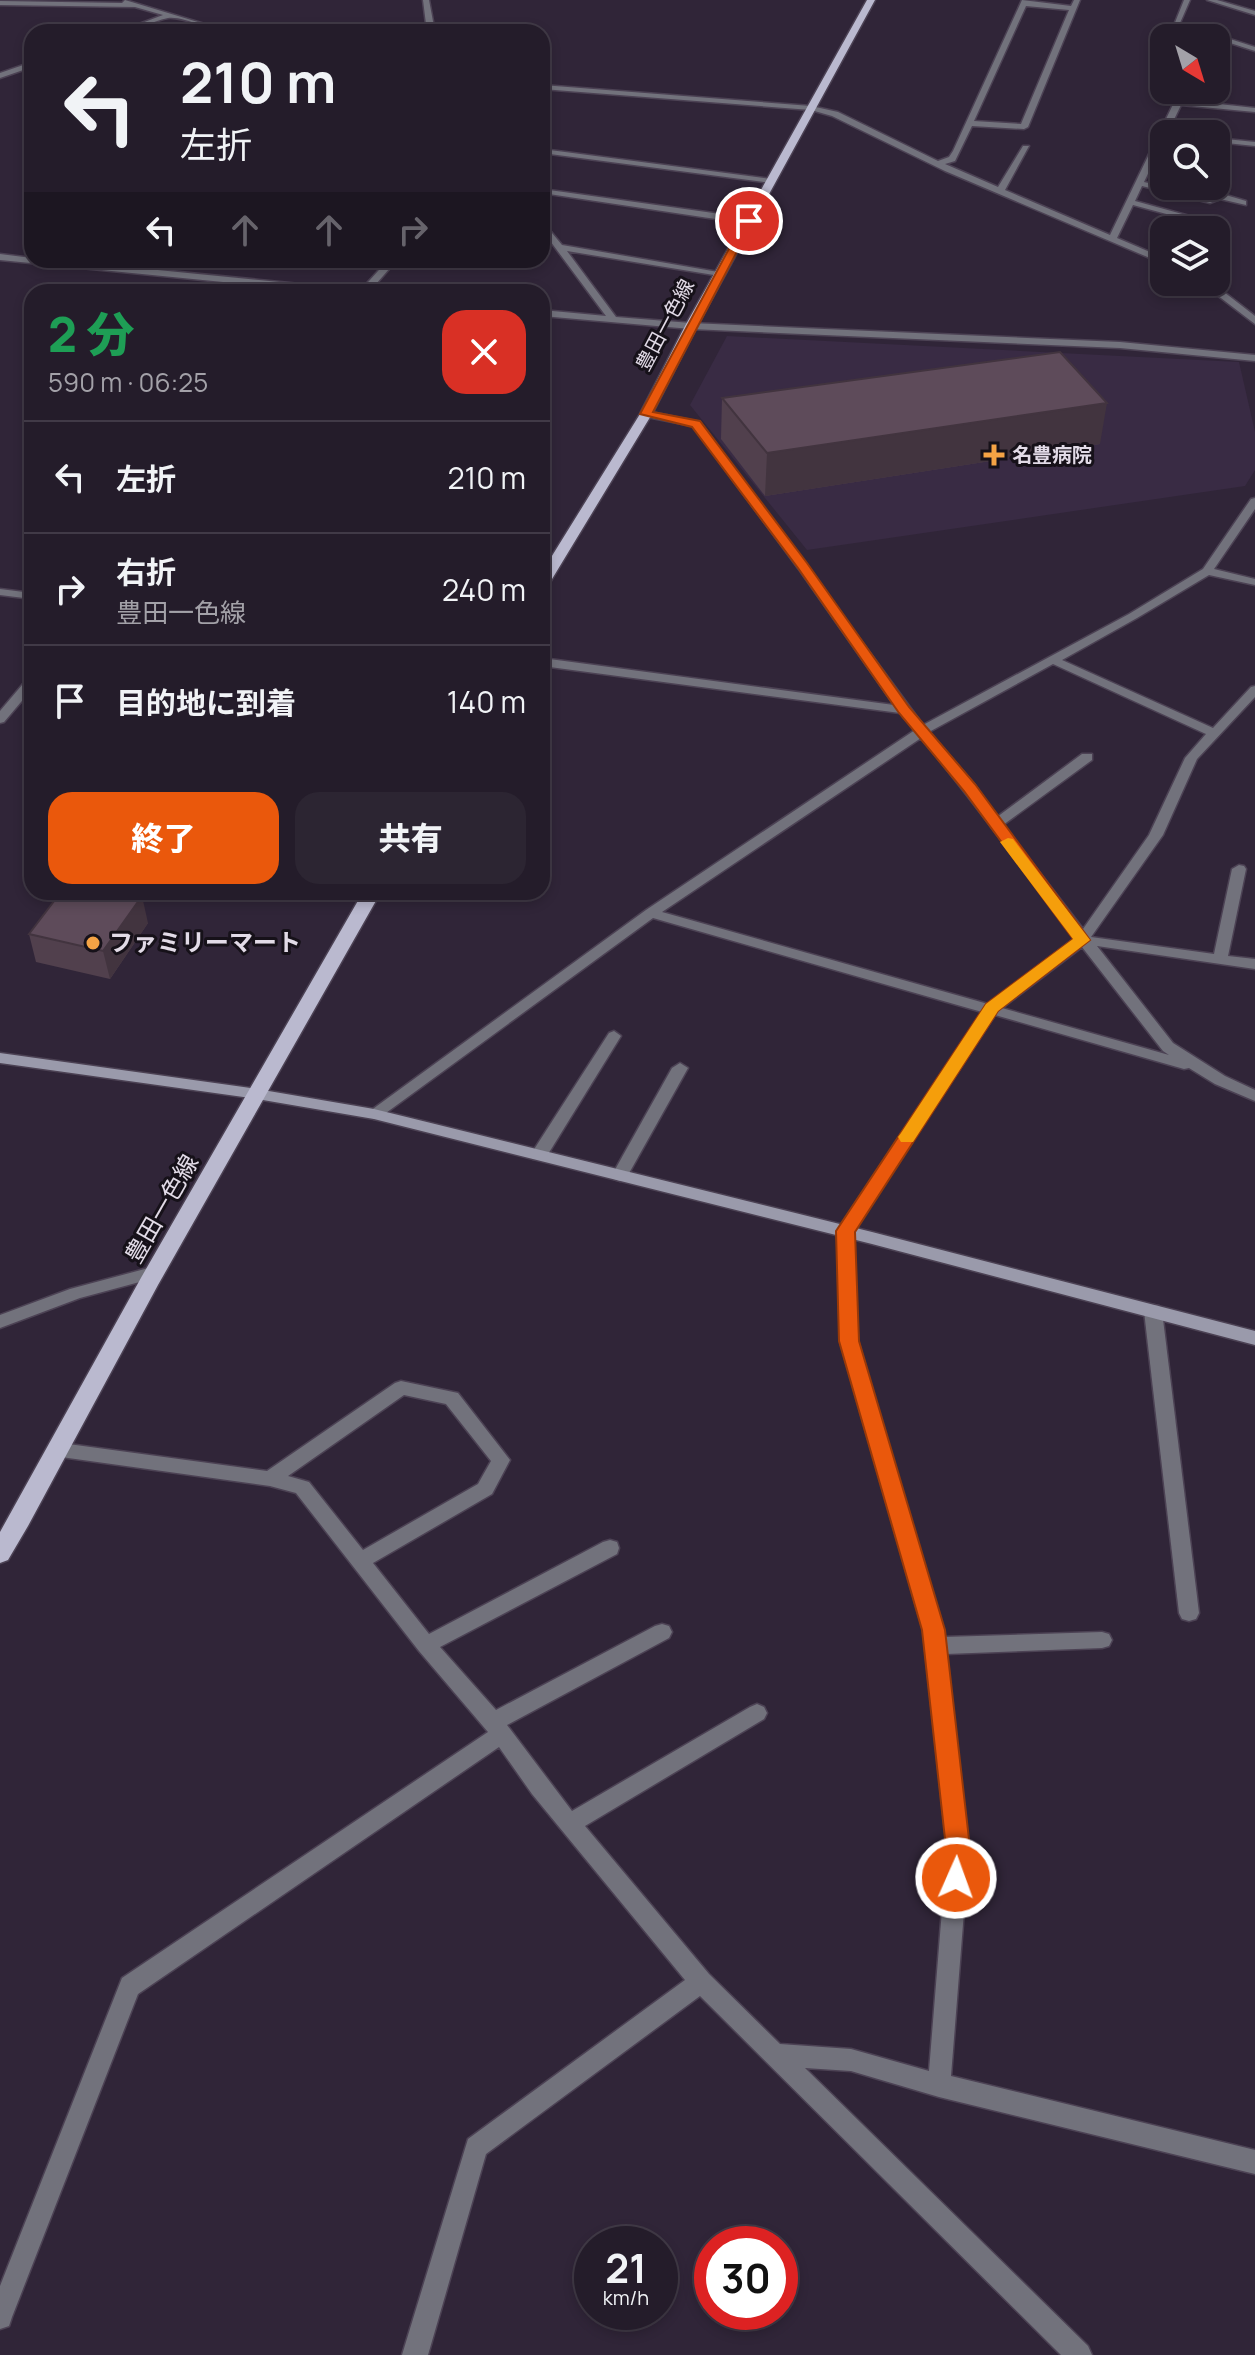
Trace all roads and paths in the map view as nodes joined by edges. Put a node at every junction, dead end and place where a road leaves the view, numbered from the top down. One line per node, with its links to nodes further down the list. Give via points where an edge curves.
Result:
1 (121, 0): 9 (street)
2 (426, 0): 14 (street)
3 (871, 0): 22 (main road, 豊田一色線)
4 (1187, 0): 15 (street)
5 (1210, 0): 10 (street)
6 (1025, 2): 8 (street); 24 (street)
7 (0, 3): 9 (street)
8 (1076, 4): 24 (street, via 1024,127)
9 (136, 5): 11 (street)
10 (1255, 13)
11 (168, 16): 12 (street); 13 (street)
12 (145, 24)
13 (198, 24)
14 (430, 24)
15 (1176, 24)
16 (1230, 42): 17 (street)
17 (1255, 49)
18 (24, 67): 19 (street)
19 (0, 76)
20 (550, 88): 22 (street)
21 (1197, 104): 23 (street)
22 (811, 108): 30 (street, via 835,114); 31 (main road, 豊田一色線)
23 (1255, 110)
24 (970, 123): 30 (street, via 952,159)
25 (1230, 141): 26 (street)
26 (1255, 144)
27 (1026, 148): 33 (street)
28 (550, 152): 31 (street)
29 (1150, 161): 32 (street)
30 (937, 164): 33 (street)
31 (771, 181): 38 (main road, 豊田一色線)
32 (1139, 183): 35 (street); 36 (street)
33 (1000, 191): 40 (street)
34 (550, 192): 38 (street)
35 (1130, 202): 37 (street); 40 (street)
36 (1243, 203)
37 (1184, 216)
38 (749, 221): 47 (main road, 豊田一色線)
39 (550, 234): 41 (street)
40 (1112, 239): 42 (street)
41 (560, 247): 47 (street); 54 (street)
42 (1150, 255)
43 (0, 257): 44 (street)
44 (24, 259)
45 (110, 268): 48 (street)
46 (386, 268): 49 (street)
47 (720, 273): 56 (main road, 豊田一色線)
48 (271, 284)
49 (371, 284)
50 (1223, 296): 52 (street)
51 (1255, 308): 52 (street)
52 (1240, 309): 55 (street)
53 (550, 314): 54 (street)
54 (614, 320): 56 (street)
55 (1255, 321)
56 (691, 326): 57 (street, via 1120,345); 58 (main road, 豊田一色線)
57 (1255, 358)
58 (646, 414): 60 (main road, 豊田一色線); 69 (street, via 696,424)
59 (1254, 505): 61 (street)
60 (550, 571)
61 (1207, 571): 62 (street); 65 (street)
62 (1255, 582)
63 (0, 592): 64 (street)
64 (24, 595)
65 (1053, 660): 71 (street); 72 (street)
66 (550, 663): 69 (street)
67 (24, 690): 70 (street)
68 (1255, 690): 72 (street)
69 (904, 710): 71 (street)
70 (0, 719)
71 (922, 731): 74 (street); 77 (street)
72 (1216, 734): 78 (street, via 1191,758 1156,835)
73 (1087, 757): 74 (street)
74 (995, 824): 78 (street)
75 (1239, 869): 79 (street)
76 (368, 900): 86 (main road, 豊田一色線)
77 (651, 913): 81 (street); 88 (street)
78 (1082, 940): 79 (street); 81 (street); 85 (street, via 1168,1047)
79 (1220, 961): 80 (street)
80 (1255, 964)
81 (992, 1008): 85 (street); 91 (street)
82 (614, 1036): 89 (street)
83 (0, 1058): 86 (street)
84 (680, 1068): 90 (street)
85 (1204, 1070): 87 (street)
86 (257, 1094): 88 (street); 92 (main road, 豊田一色線)
87 (1255, 1096)
88 (374, 1114): 89 (street)
89 (539, 1155): 90 (street)
90 (620, 1175): 91 (street)
91 (845, 1231): 93 (street); 105 (street, via 849,1341)
92 (156, 1272): 94 (street, via 76,1293); 96 (main road, 豊田一色線)
93 (1153, 1311): 95 (street); 101 (street)
94 (0, 1322)
95 (1255, 1338)
96 (61, 1450): 97 (street); 99 (main road, 豊田一色線)
97 (270, 1479): 100 (street, via 302,1487); 100 (street, via 401,1388 452,1398 501,1460 485,1489)
98 (610, 1548): 104 (street)
99 (0, 1553)
100 (360, 1561): 104 (street)
101 (1189, 1613)
102 (662, 1632): 107 (street)
103 (1102, 1640): 105 (street)
104 (426, 1645): 107 (street)
105 (935, 1646): 111 (street, via 958,1848)
106 (757, 1713): 108 (street)
107 (498, 1728): 108 (street); 113 (street, via 130,1986)
108 (570, 1824): 109 (street)
109 (701, 1982): 110 (street); 114 (street, via 476,2147)
110 (775, 2055): 111 (street, via 851,2060); 115 (street)
111 (939, 2085): 112 (street)
112 (1255, 2162)
113 (0, 2317)
114 (415, 2355)
115 (1079, 2355)

